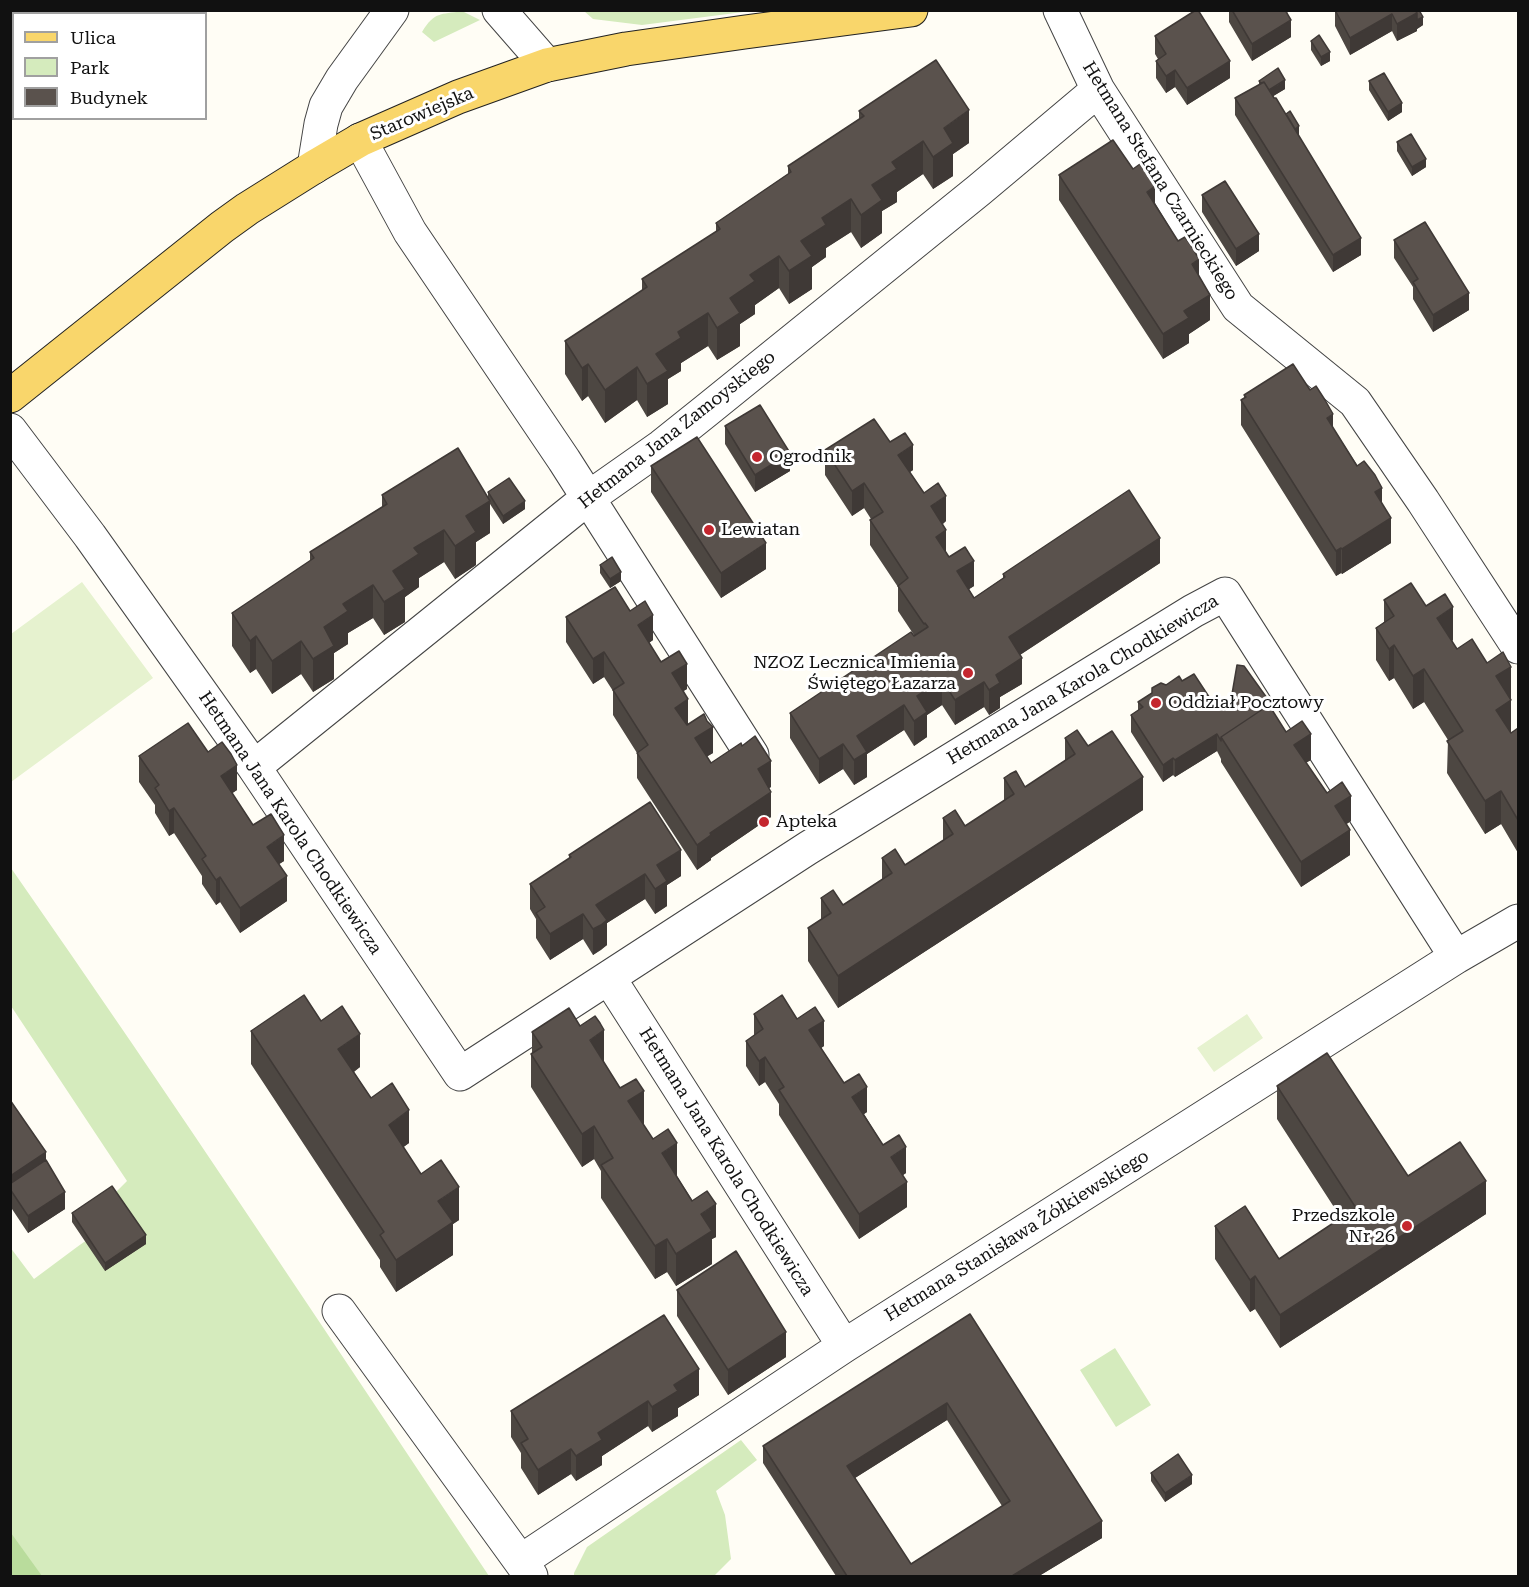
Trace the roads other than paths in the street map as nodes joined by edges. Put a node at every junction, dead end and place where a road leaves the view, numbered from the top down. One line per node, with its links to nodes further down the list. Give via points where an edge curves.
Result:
1 (392, 10): 8 (street, via 326,106)
2 (499, 10): 5 (street)
3 (911, 10): 5 (main road, Starowiejska, via 626,49)
4 (1060, 10): 6 (street, Hetmana Stefana Czarnieckiego)
5 (547, 65): 7 (main road, Starowiejska, via 458,97)
6 (1098, 90): 11 (street, Hetmana Jana Zamoyskiego, via 662,446); 12 (street, Hetmana Stefana Czarnieckiego, via 1238,307 1355,402)
7 (360, 140): 8 (main road, Starowiejska); 11 (street, via 410,232)
8 (314, 167): 9 (main road, Starowiejska, via 247,208)
9 (10, 396)
10 (10, 430): 14 (street, Hetmana Jana Karola Chodkiewicza)
11 (588, 498): 13 (street); 14 (street, Hetmana Jana Zamoyskiego)
12 (1518, 647)
13 (752, 755)
14 (254, 767): 17 (street, Hetmana Jana Karola Chodkiewicza, via 460,1074)
15 (1518, 921): 16 (street, Hetmana Stanisława Żółkiewskiego)
16 (1456, 957): 17 (street, Hetmana Jana Karola Chodkiewicza, via 1226,594 808,848); 19 (street, Hetmana Stanisława Żółkiewskiego)
17 (609, 978): 19 (street, Hetmana Jana Karola Chodkiewicza)
18 (339, 1311): 20 (street, Hetmana Stanisława Żółkiewskiego)
19 (844, 1346): 20 (street, Hetmana Stanisława Żółkiewskiego)
20 (526, 1569)

